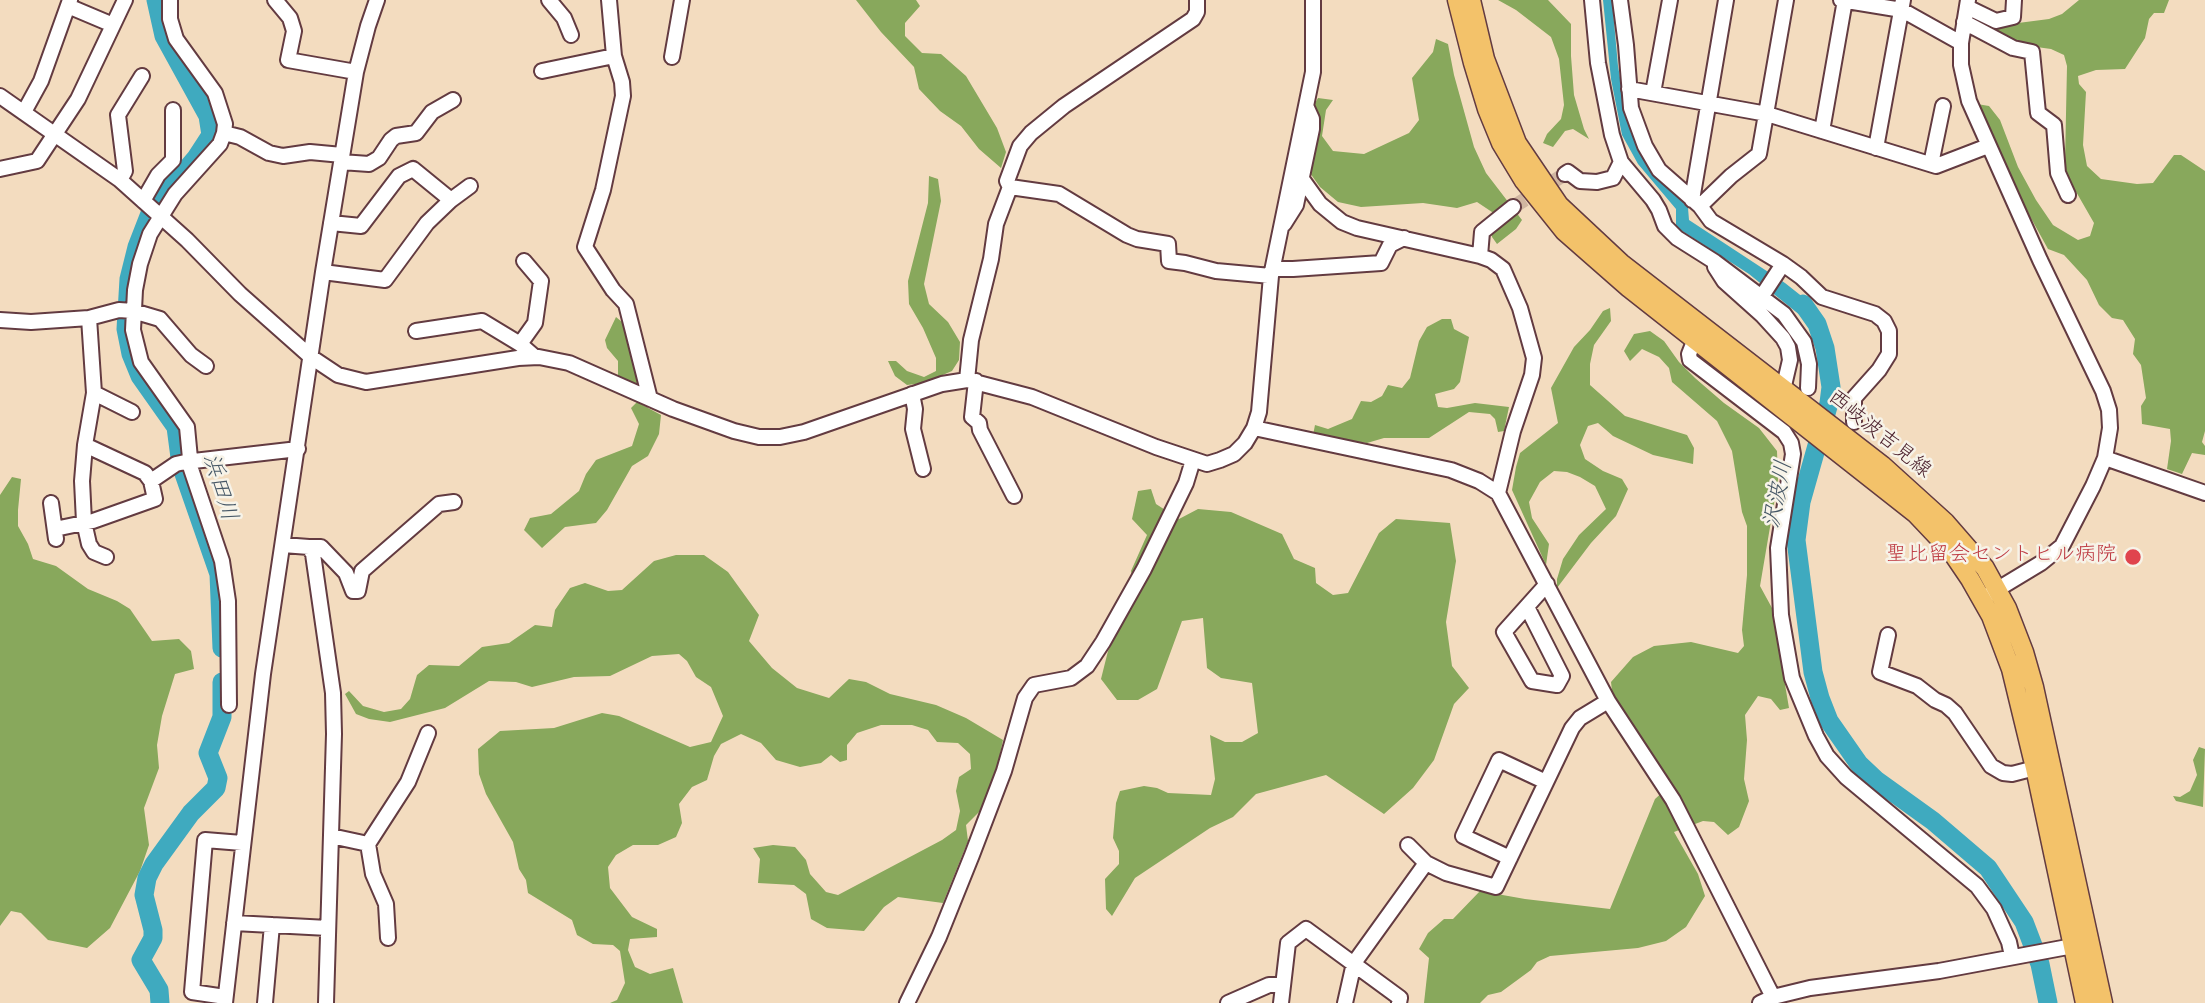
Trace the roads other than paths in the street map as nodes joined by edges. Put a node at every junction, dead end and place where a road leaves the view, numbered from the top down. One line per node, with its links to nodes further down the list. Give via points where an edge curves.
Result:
1 (125, 0): 23 (street)
2 (170, 0): 42 (street, via 177,39 215,93)
3 (275, 0): 29 (street, via 290,18 293,31 288,60)
4 (377, 0): 29 (street)
5 (549, 0): 24 (street)
6 (609, 0): 26 (street)
7 (682, 0): 27 (street)
8 (1197, 0): 54 (street, via 1193,19 1031,133 1013,158 1006,181)
9 (1313, 0): 37 (street, via 1314,72)
10 (1457, 0): 75 (main road, 西岐波吉見線, via 1487,109 1524,181 1573,240)
11 (1471, 0): 82 (main road, 西岐波吉見線, via 1485,59 1517,143 1559,205 1620,263)
12 (1592, 0): 47 (street, via 1603,90)
13 (1620, 0): 31 (street)
14 (1670, 0): 32 (street)
15 (1726, 0): 35 (street)
16 (1786, 0): 40 (street)
17 (1844, 0): 21 (street); 41 (street)
18 (2014, 0): 20 (street, via 2012,17 1996,20)
19 (69, 3): 23 (street); 39 (street, via 41,81)
20 (1967, 3): 22 (street)
21 (1903, 5): 25 (street); 45 (street)
22 (1965, 22): 25 (street); 55 (street, via 2013,48 2032,52 2038,113 2054,125 2059,173)
23 (113, 25): 43 (street)
24 (571, 35)
25 (1961, 43): 44 (street, via 1964,83)
26 (614, 56): 28 (street); 85 (street, via 622,82 621,110 585,247 626,304)
27 (672, 57)
28 (542, 71)
29 (356, 72): 46 (street)
30 (142, 76): 52 (street, via 118,114 125,171)
31 (1629, 89): 32 (street); 58 (street, via 1645,146 1659,170)
32 (1653, 93): 35 (street)
33 (0, 96): 39 (street)
34 (453, 100): 46 (street, via 432,113 416,133 391,140 387,150 369,164)
35 (1708, 103): 40 (street); 58 (street)
36 (1942, 106): 48 (street)
37 (1307, 108): 51 (street, via 1312,129); 62 (street)
38 (173, 110): 57 (street, via 173,160 158,175)
39 (24, 113): 43 (street)
40 (1767, 114): 41 (street); 58 (street, via 1759,154)
41 (1822, 131): 45 (street)
42 (224, 134): 46 (street, via 283,156 310,152); 60 (street)
43 (56, 135): 49 (street, via 37,161); 52 (street)
44 (1988, 146): 48 (street); 93 (street, via 2103,391 2109,411)
45 (1876, 148): 48 (street)
46 (341, 159): 61 (street)
47 (1621, 162): 50 (street, via 1613,178 1597,182); 66 (street, via 1659,209 1665,226)
48 (1931, 164)
49 (0, 169)
50 (1565, 174)
51 (1303, 179): 62 (street, via 1296,205); 63 (street, via 1320,204 1342,222)
52 (120, 180): 57 (street)
53 (470, 186): 56 (street)
54 (1010, 187): 69 (street, via 1059,194 1127,235 1168,244 1169,261 1216,271); 80 (street, via 996,224 971,340)
55 (2068, 195)
56 (451, 200): 61 (street, via 413,169 399,176 361,226); 68 (street, via 385,280)
57 (145, 202): 60 (street)
58 (1696, 203): 67 (street, via 1712,221)
59 (1513, 208): 64 (street, via 1482,232)
60 (160, 215): 71 (street); 77 (street)
61 (331, 223): 68 (street)
62 (1280, 227): 69 (street)
63 (1405, 238): 64 (street); 69 (street, via 1390,245 1381,263)
64 (1480, 256): 98 (street, via 1503,269 1509,280 1534,358)
65 (524, 261): 76 (street, via 541,281 535,323)
66 (1715, 262): 70 (street); 82 (street, via 1724,281 1762,315 1788,347)
67 (1782, 266): 70 (street); 88 (street, via 1822,297 1875,314 1889,331 1889,354 1854,398)
68 (323, 272): 77 (street)
69 (1272, 272): 89 (street)
70 (1763, 295): 81 (street, via 1804,342)
71 (127, 311): 72 (street); 79 (street, via 160,319); 95 (street, via 137,351 187,427)
72 (89, 318): 73 (street, via 31,323); 83 (street)
73 (0, 320)
74 (416, 331): 76 (street, via 482,321)
75 (1695, 340): 87 (main road, 西岐波吉見線); 129 (street, via 1690,360 1784,432 1791,443 1778,548 1781,615 1792,678 1816,736 1846,777 1977,886)
76 (520, 344): 78 (street)
77 (311, 357): 78 (street, via 338,375 366,382); 92 (street)
78 (535, 357): 85 (street, via 569,363)
79 (206, 366)
80 (971, 381): 84 (street); 94 (street, via 1032,397); 100 (street, via 972,417)
81 (1808, 388)
82 (1783, 390): 87 (main road, 西岐波吉見線)
83 (94, 393): 86 (street); 91 (street)
84 (912, 394): 85 (street, via 780,437 734,431); 96 (street, via 913,429)
85 (650, 399)
86 (132, 412)
87 (1809, 419): 90 (main road, 西岐波吉見線)
88 (1854, 422)
89 (1254, 428): 94 (street, via 1234,454 1207,464); 98 (street, via 1451,470)
90 (1837, 441): 108 (main road, 西岐波吉見線, via 1882,465 1945,522); 109 (main road, 西岐波吉見線, via 1951,551)
91 (85, 445): 97 (street, via 145,473); 103 (street)
92 (298, 449): 95 (street); 104 (street)
93 (2105, 458): 99 (street); 108 (street, via 2062,546)
94 (1193, 460): 136 (street, via 1144,569 1087,666 1071,678 1034,685 1025,698 972,855)
95 (184, 463): 97 (street); 113 (street, via 226,580)
96 (923, 468)
97 (151, 481): 103 (street, via 155,499)
98 (1498, 493): 107 (street)
99 (2205, 493)
100 (1014, 496)
101 (454, 502): 105 (street, via 439,504 362,571 358,591 321,547)
102 (51, 503): 103 (street, via 55,534)
103 (84, 522): 106 (street, via 94,552)
104 (283, 545): 105 (street); 118 (street)
105 (309, 547): 117 (street, via 333,693)
106 (106, 557)
107 (1547, 584): 110 (street); 112 (street)
108 (1997, 589): 109 (street); 115 (main road, 西岐波吉見線, via 2024,652)
109 (1981, 599): 115 (main road, 西岐波吉見線, via 1991,615)
110 (1527, 607): 110 (street, via 1504,632 1532,681 1557,685 1562,676)
111 (1888, 635): 115 (street, via 1880,671 1917,686 1946,705 1991,765 2012,774)
112 (1608, 701): 116 (street, via 1572,727); 133 (street, via 1673,800)
113 (229, 705)
114 (428, 733): 119 (street, via 408,782)
115 (2043, 766): 127 (main road, 西岐波吉見線); 128 (main road, 西岐波吉見線)
116 (1546, 782): 121 (street); 121 (street, via 1499,760 1463,836)
117 (331, 836): 119 (street); 125 (street)
118 (242, 843): 123 (street); 132 (street, via 205,840 192,992)
119 (368, 844): 126 (street, via 373,874 386,904)
120 (1408, 845): 122 (street)
121 (1510, 858): 122 (street, via 1496,887)
122 (1426, 863): 130 (street)
123 (234, 923): 124 (street); 132 (street)
124 (272, 925): 125 (street); 134 (street)
125 (328, 929): 135 (street)
126 (388, 939)
127 (2090, 939): 128 (street); 142 (main road, 西岐波吉見線)
128 (2073, 946): 129 (street); 141 (main road, 西岐波吉見線)
129 (2018, 956): 133 (street, via 1810,988)
130 (1354, 963): 131 (street, via 1306,929 1288,943); 139 (street); 140 (street, via 1400,998)
131 (1283, 985): 137 (street, via 1269,985); 138 (street)
132 (225, 1000)
133 (1767, 1000)
134 (265, 1003)
135 (326, 1003)
136 (907, 1003)
137 (1228, 1003)
138 (1281, 1003)
139 (1345, 1003)
140 (1399, 1003)
141 (2085, 1003)
142 (2103, 1003)

